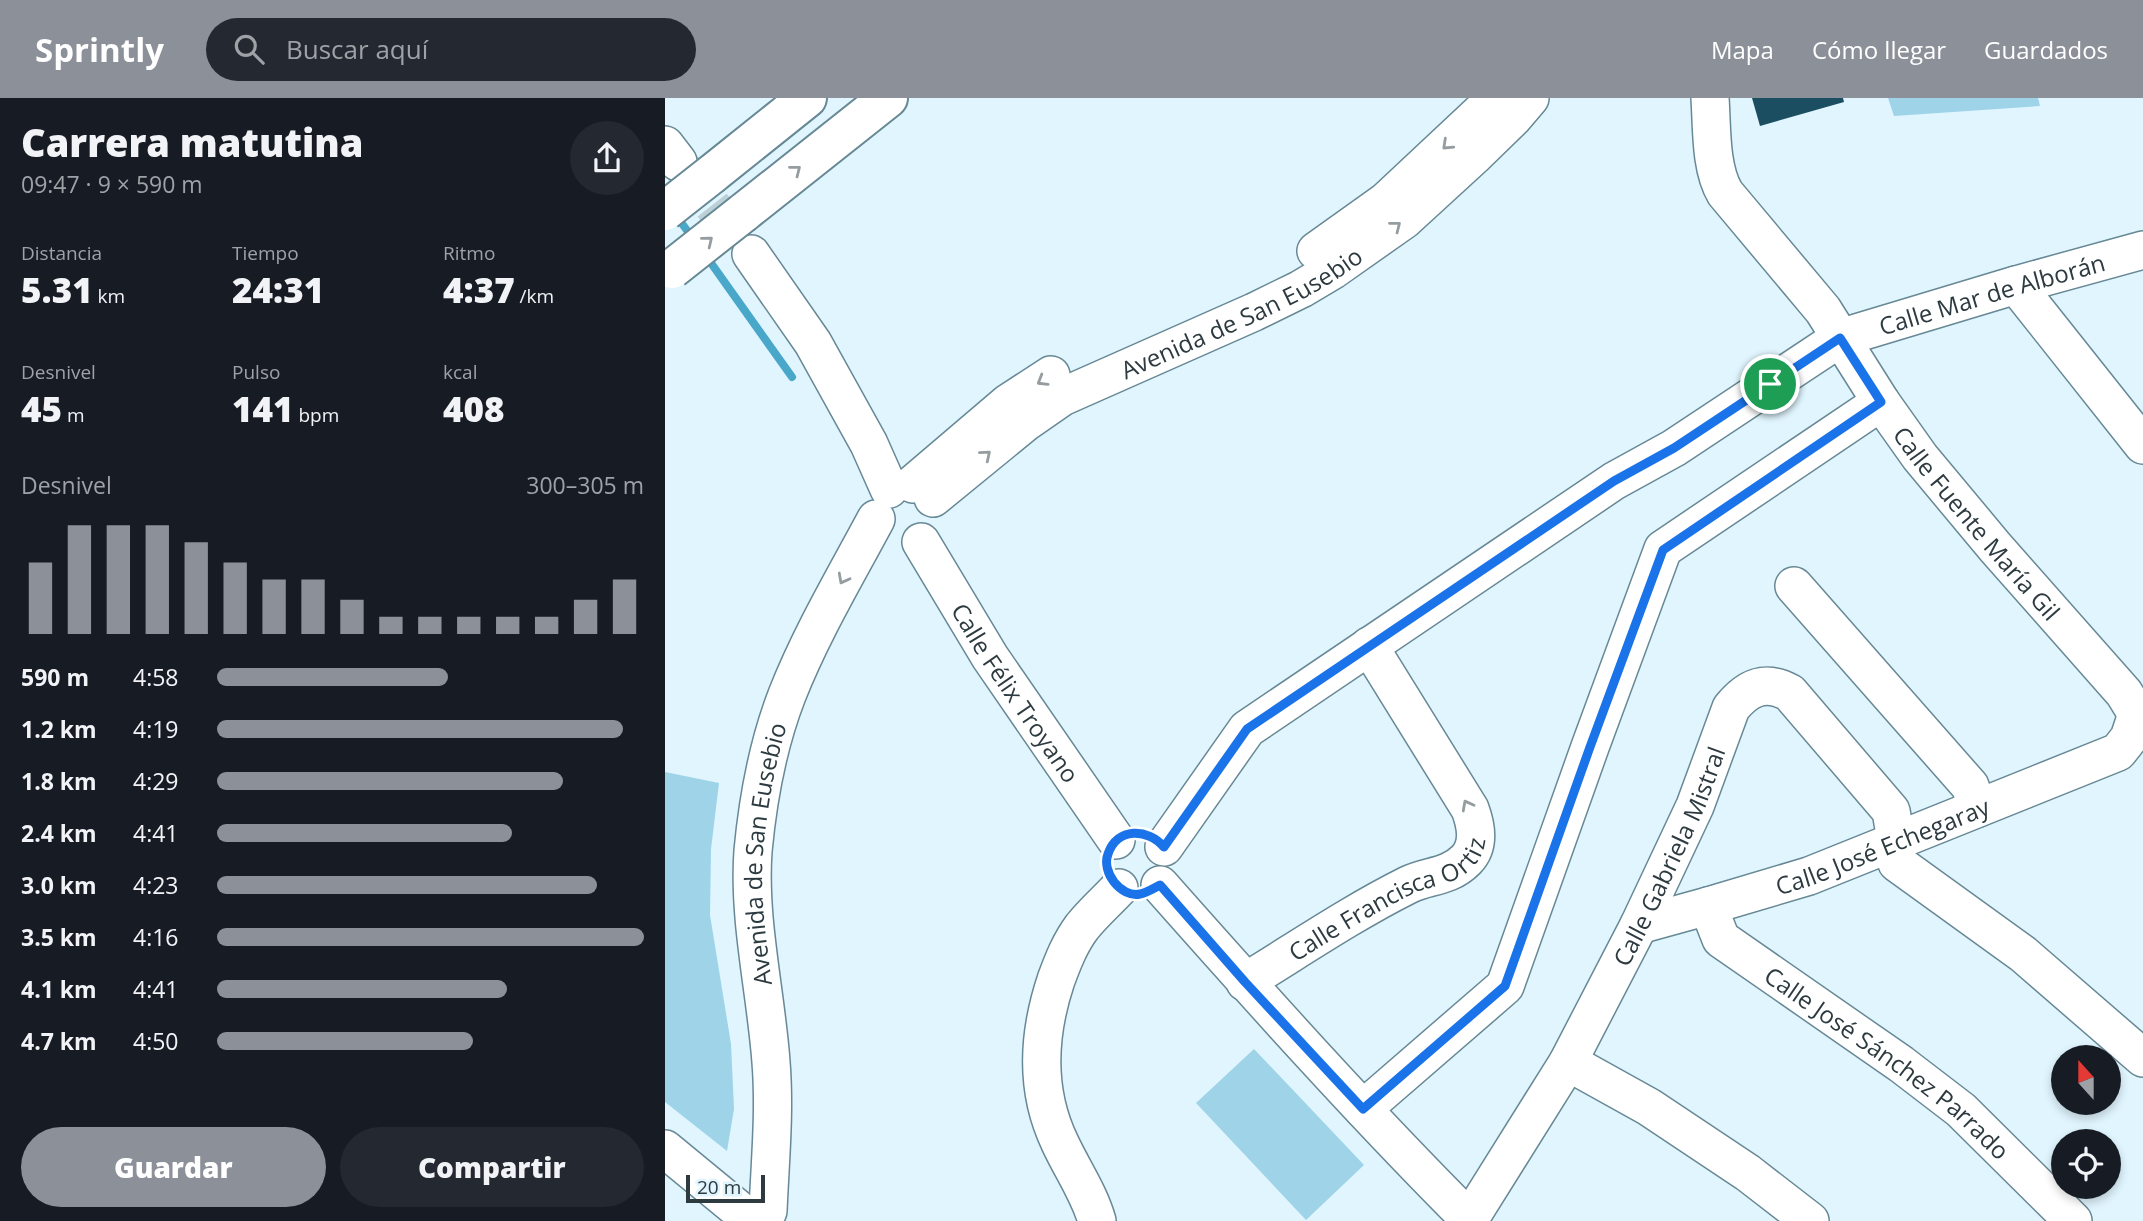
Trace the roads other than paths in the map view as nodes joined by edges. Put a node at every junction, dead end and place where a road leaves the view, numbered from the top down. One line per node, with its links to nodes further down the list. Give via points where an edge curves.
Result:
1 (807, 98): 6 (highway)
2 (888, 98): 10 (highway, one-way to 2, bridge)
3 (1496, 98): 15 (street, Avenida de San Eusebio, one-way to 15, via 1386,201 1315,251 1236,293 1044,378 1008,403)
4 (1530, 98): 15 (street, Avenida de San Eusebio, one-way to 4, via 1062,397 1254,312 1333,270 1404,219)
5 (1710, 98): 12 (street, Calle Fuente María Gil, via 1718,181 1823,310)
6 (685, 160): 7 (highway, bridge)
7 (665, 211)
8 (2143, 252): 11 (street, Calle Mar de Alborán)
9 (751, 254): 15 (street, Calle Félix Troyano, via 813,343)
10 (669, 272)
11 (2016, 285): 12 (street, Calle Mar de Alborán); 14 (street)
12 (1840, 338): 13 (street, Calle Fuente María Gil); 17 (street, Calle Mar de Alborán, via 1674,448 1614,481)
13 (1881, 402): 18 (street, Calle Fuente María Gil, via 1920,457 2124,693); 31 (street, via 1663,550 1505,986)
14 (2143, 445)
15 (904, 512): 21 (street, Calle Félix Troyano, via 990,657); 33 (street, Avenida de San Eusebio, via 844,631 795,751 776,862 796,1122)
16 (1794, 586): 20 (street, via 1970,786)
17 (1369, 646): 23 (street, Calle Mar de Alborán, via 1247,729); 28 (street, Calle Francisca Ortiz, one-way to 17, via 1411,883 1454,869 1475,847 1470,809)
18 (2140, 719): 19 (street, Calle José Echegaray, via 2129,738)
19 (2131, 755): 20 (street, Calle José Echegaray)
20 (1978, 808): 22 (street, Calle José Echegaray)
21 (1116, 840): 23 (street, via 1139,832); 25 (street, via 1106,864)
22 (1896, 840): 26 (street, Calle José Echegaray, via 1809,876); 27 (street, Calle Gabriela Mistral, via 1891,811 1790,693 1772,685 1753,687 1731,708 1695,806); 29 (street, via 1897,863 2023,954)
23 (1164, 847): 24 (street, via 1168,867)
24 (1160, 885): 25 (street, via 1141,894); 28 (street)
25 (1119, 888): 35 (street, via 1072,942 1042,1033 1042,1087 1050,1115)
26 (1708, 906): 27 (street, Calle José Echegaray); 37 (street, Calle José Sánchez Parrado, via 1721,939 1901,1063 1961,1111)
27 (1639, 925): 30 (street, Calle Gabriela Mistral)
28 (1245, 982): 31 (street)
29 (2143, 1058)
30 (1568, 1062): 34 (street, Calle Gabriela Mistral); 36 (street, via 1660,1114)
31 (1363, 1109): 34 (street)
32 (665, 1149): 33 (street)
33 (770, 1218)
34 (1470, 1220)
35 (1097, 1221)
36 (1810, 1221)
37 (2073, 1221)

